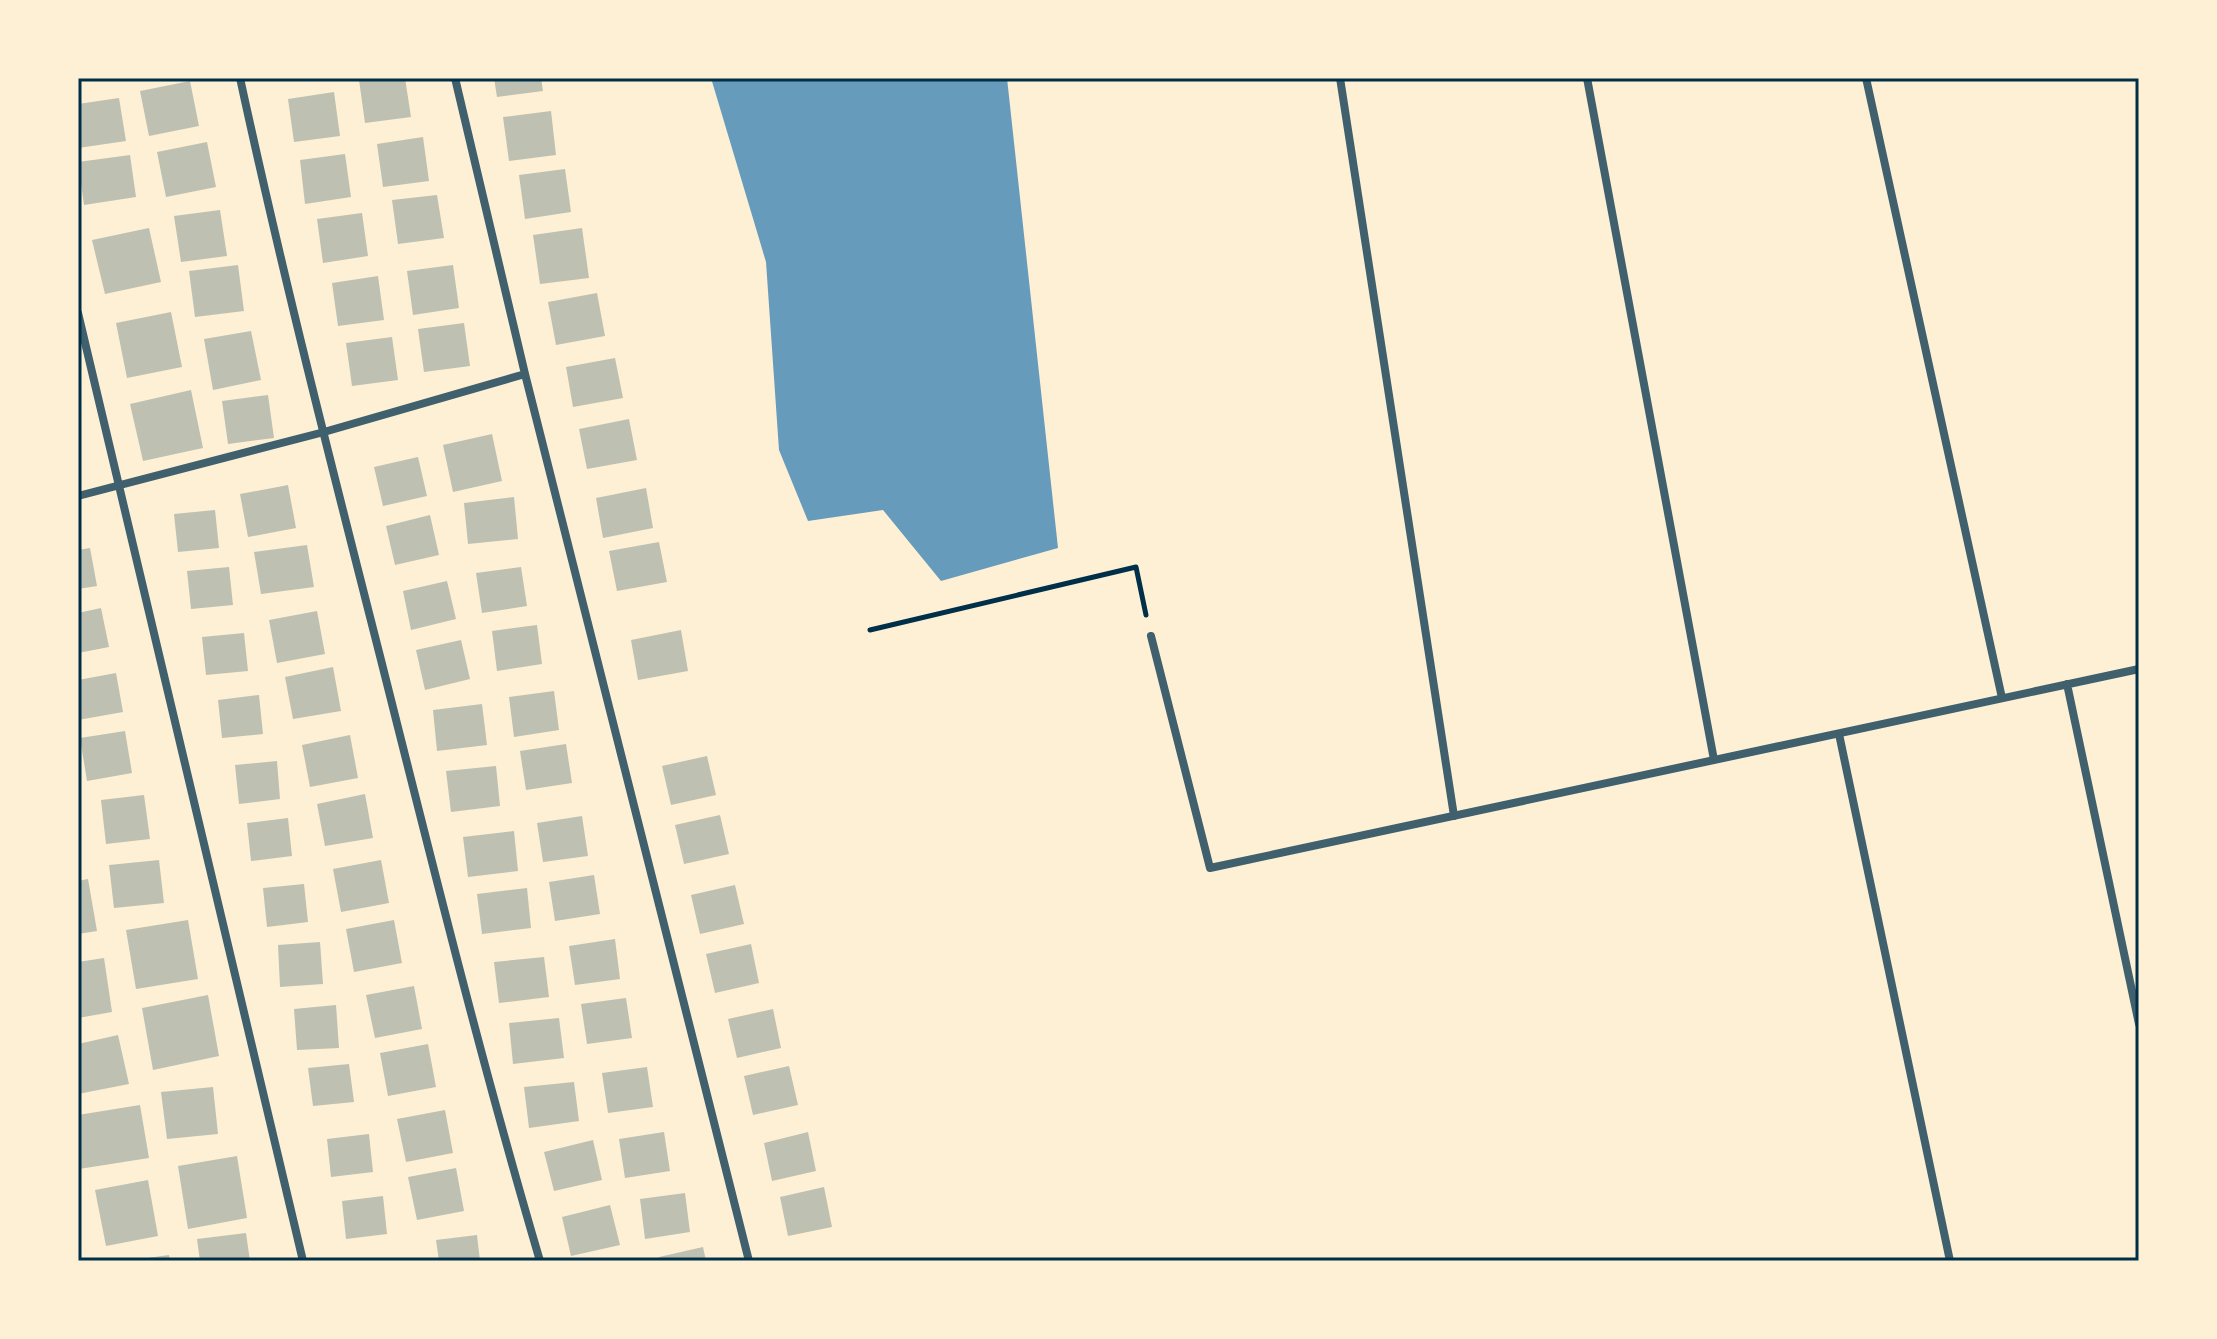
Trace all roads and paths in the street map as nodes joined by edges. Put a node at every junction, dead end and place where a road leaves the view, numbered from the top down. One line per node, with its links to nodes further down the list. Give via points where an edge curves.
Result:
1 (240, 78): 8 (street)
2 (455, 78): 7 (street)
3 (1340, 78): 18 (street)
4 (1587, 78): 17 (street)
5 (1866, 78): 15 (street)
6 (78, 313): 9 (street)
7 (525, 374): 8 (street); 22 (street)
8 (324, 432): 9 (street); 21 (street, via 500,1127)
9 (120, 484): 10 (street); 20 (street)
10 (78, 496)
11 (870, 630): 12 (path, via 1136,567)
12 (1151, 636): 18 (street, via 1210,868)
13 (2139, 669): 14 (street)
14 (2067, 684): 15 (street); 19 (street)
15 (2002, 698): 16 (street)
16 (1839, 734): 17 (street); 23 (street)
17 (1714, 760): 18 (street)
18 (1454, 816)
19 (2139, 1024)
20 (303, 1261)
21 (540, 1261)
22 (749, 1261)
23 (1950, 1261)

